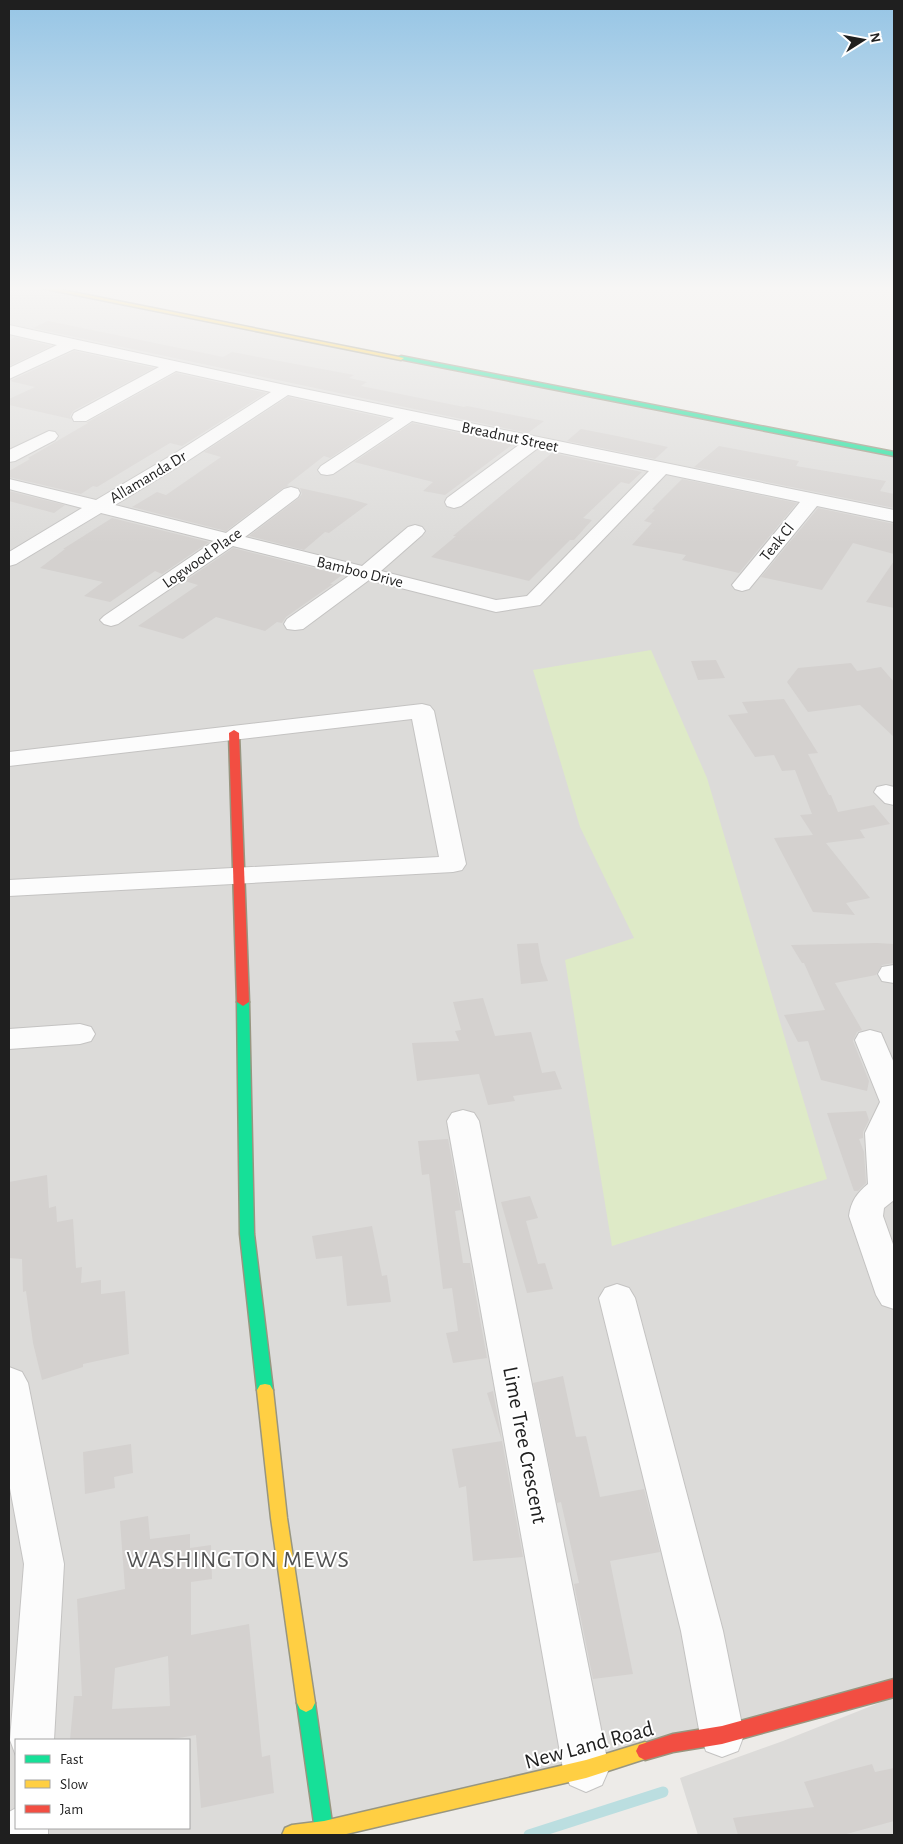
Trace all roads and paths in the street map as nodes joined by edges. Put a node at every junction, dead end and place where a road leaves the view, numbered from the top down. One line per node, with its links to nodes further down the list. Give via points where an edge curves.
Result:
1 (162, 372): 6 (street)
2 (201, 372): 4 (street, Breadnut Street)
3 (476, 372): 9 (main road)
4 (285, 390): 5 (street, Breadnut Street); 17 (street, Allamanda Dr)
5 (408, 416): 8 (street, Breadnut Street); 12 (street)
6 (80, 418)
7 (49, 436): 10 (street)
8 (534, 442): 11 (street, Breadnut Street); 16 (street)
9 (894, 454)
10 (9, 457)
11 (661, 469): 15 (street, Breadnut Street); 22 (street, Bamboo Drive, via 533,601 496,606)
12 (327, 470)
13 (9, 484): 17 (street, Bamboo Drive)
14 (291, 494): 20 (street, Logwood Place)
15 (813, 499): 18 (street, Breadnut Street); 23 (street, Teak Cl)
16 (454, 502)
17 (97, 507): 20 (street, Bamboo Drive); 21 (street, Allamanda Dr)
18 (894, 516)
19 (415, 531): 22 (street)
20 (229, 540): 22 (street, Bamboo Drive); 24 (street, Logwood Place)
21 (9, 560)
22 (365, 574): 25 (street)
23 (742, 585)
24 (111, 620)
25 (295, 624)
26 (234, 733): 27 (street); 28 (main road); 28 (street, via 422,711 453,864)
27 (9, 759)
28 (239, 878): 29 (street); 43 (main road, via 247,1234 279,1518)
29 (9, 888)
30 (80, 1034): 31 (street)
31 (9, 1038)
32 (870, 1040): 33 (street)
33 (894, 1100)
34 (894, 1104): 36 (street, via 881,1133 885,1188 880,1195 870,1198 866,1205 866,1216)
35 (463, 1121): 42 (street, Lime Tree Crescent)
36 (894, 1295)
37 (617, 1298): 40 (street, via 702,1631)
38 (9, 1383): 41 (street, via 44,1564)
39 (894, 1688): 40 (main road, New Land Road)
40 (722, 1734): 42 (main road, New Land Road, via 673,1743)
41 (32, 1739)
42 (586, 1769): 43 (main road, New Land Road)
43 (324, 1830): 44 (main road, New Land Road)
44 (292, 1835)

